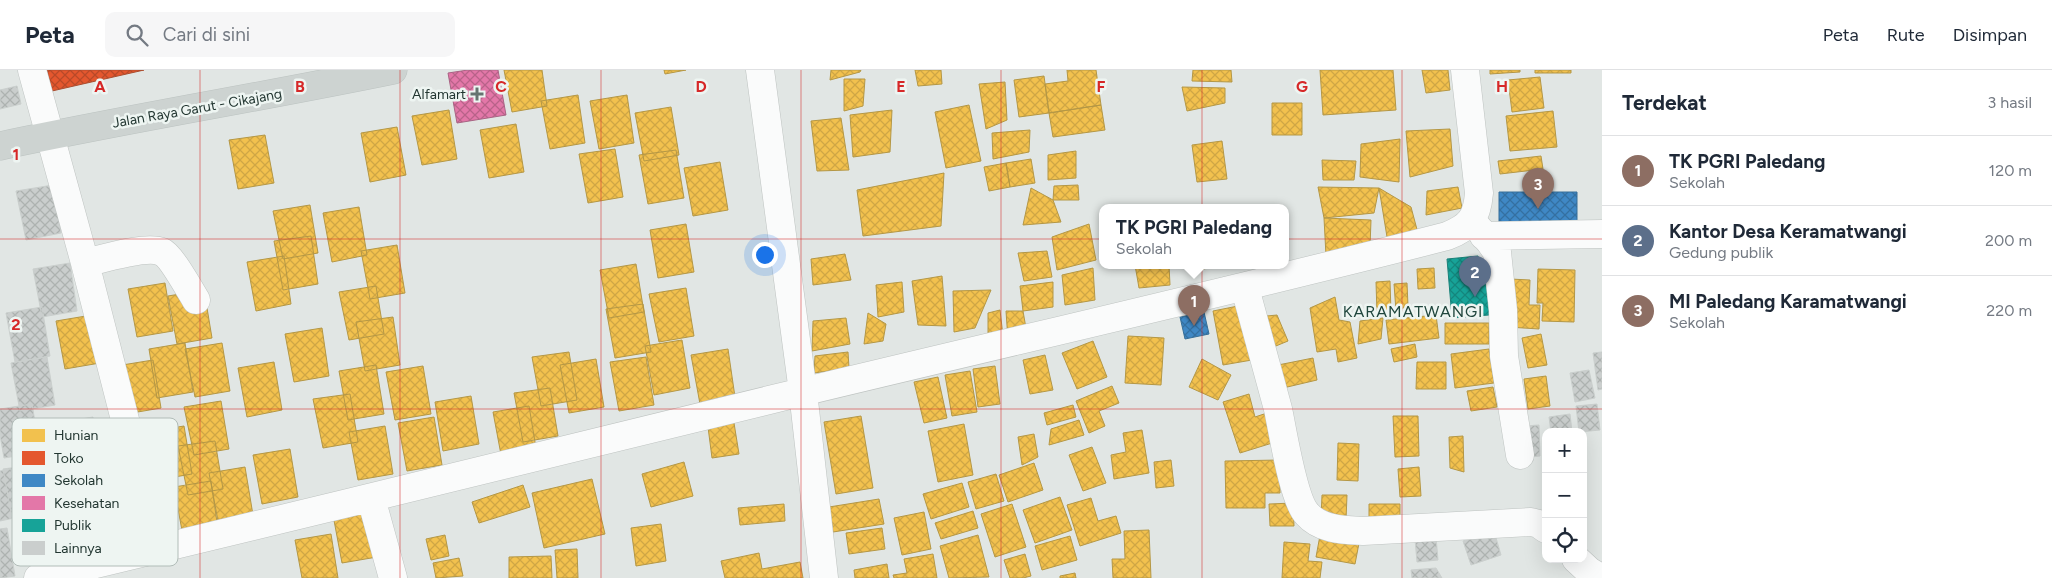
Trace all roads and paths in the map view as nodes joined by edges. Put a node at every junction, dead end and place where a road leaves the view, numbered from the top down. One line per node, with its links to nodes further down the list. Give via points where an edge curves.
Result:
1 (32, 70): 5 (street)
2 (393, 70): 5 (main road, Jalan Raya Garut - Cikajang)
3 (760, 70): 12 (street)
4 (1465, 70): 7 (street, via 1479,194)
5 (50, 135): 6 (main road, Jalan Raya Garut - Cikajang); 9 (street)
6 (0, 146)
7 (1478, 228): 8 (street); 10 (street); 14 (street, via 1495,248 1498,259 1504,356)
8 (1602, 234)
9 (85, 263): 11 (street, via 144,250 162,252); 13 (street)
10 (1245, 288): 12 (street); 16 (street, via 1298,498 1306,513 1316,522 1337,529 1363,531 1531,522)
11 (196, 300)
12 (804, 392): 15 (street); 22 (street)
13 (125, 418)
14 (1520, 455)
15 (371, 498): 17 (street); 21 (street)
16 (1542, 526)
17 (178, 544)
18 (1580, 563): 23 (street)
19 (88, 566): 20 (street)
20 (38, 578)
21 (393, 578)
22 (824, 578)
23 (1601, 578)

